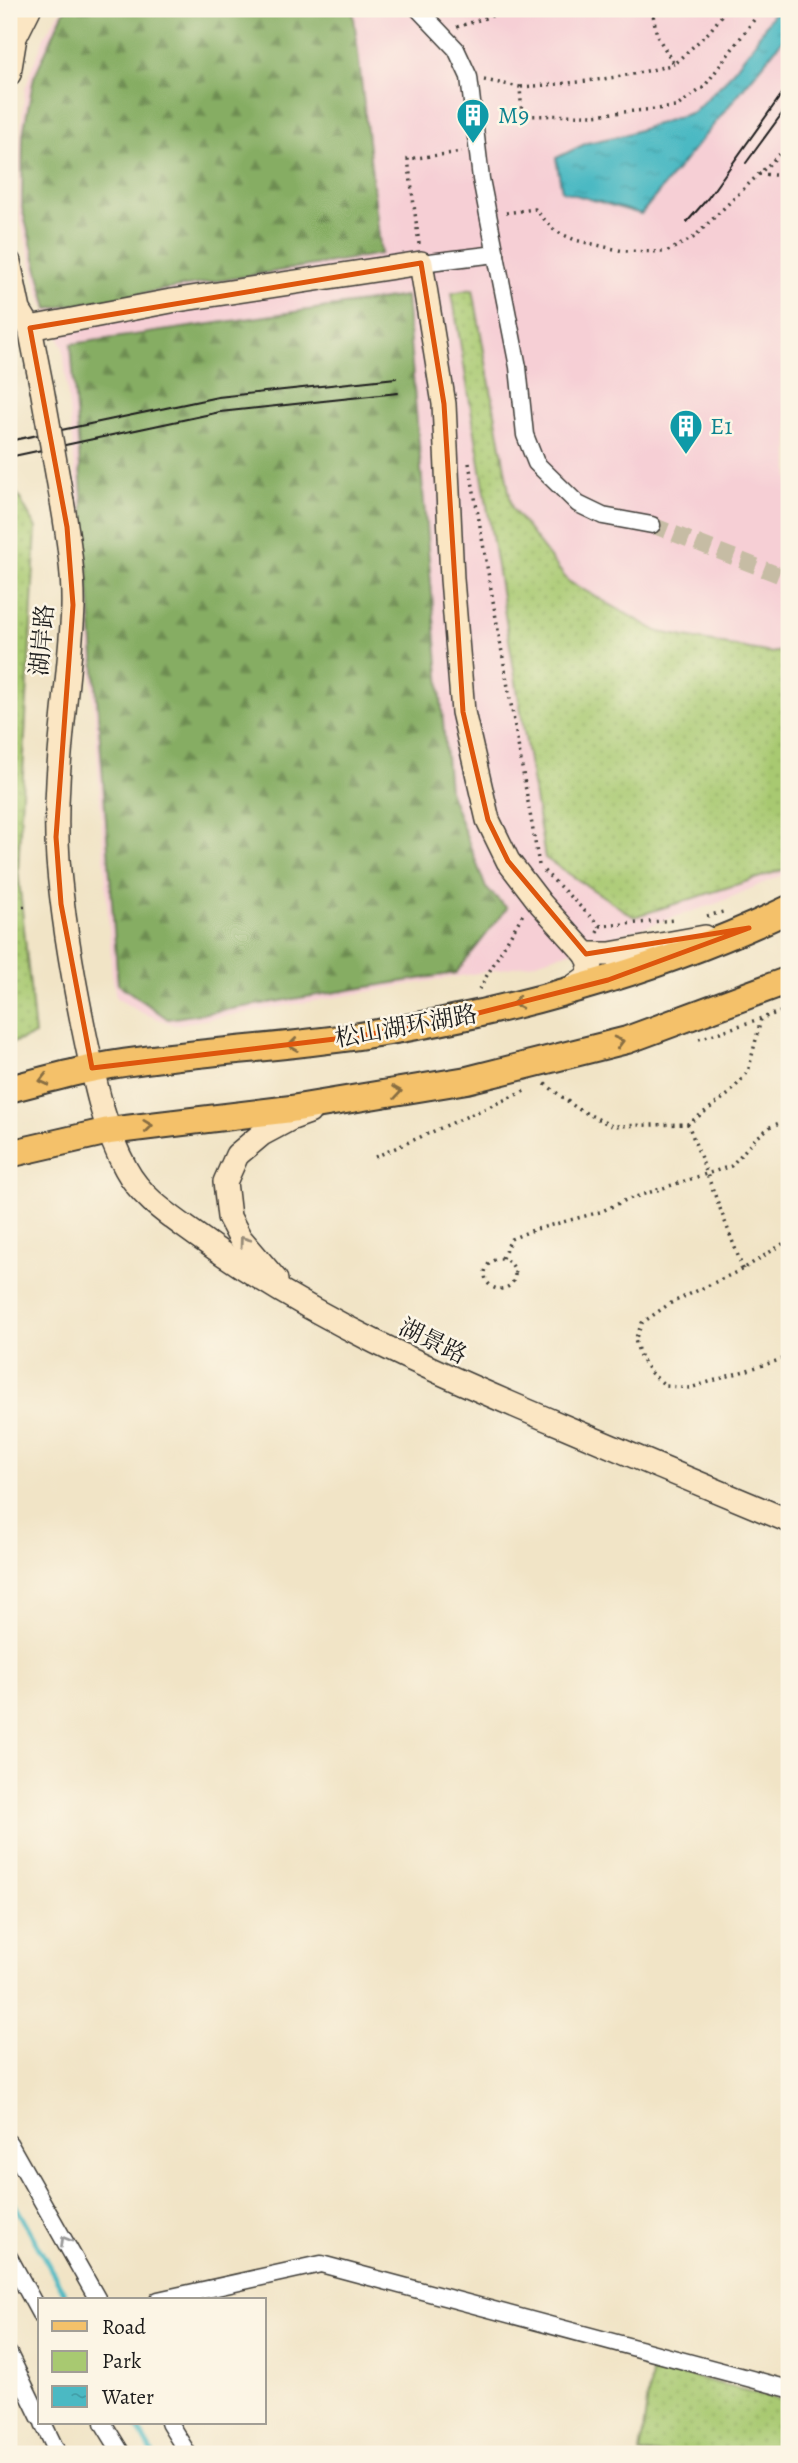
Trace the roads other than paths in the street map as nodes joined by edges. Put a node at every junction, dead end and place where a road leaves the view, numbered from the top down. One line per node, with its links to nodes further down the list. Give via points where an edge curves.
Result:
1 (29, 9): 3 (street, via 15,37)
2 (418, 9): 4 (street, via 456,49 469,77 481,179)
3 (9, 74)
4 (496, 254): 6 (street); 8 (street, via 518,367 525,435 536,463 578,504 603,516)
5 (9, 262): 7 (street, 湖岸路, via 19,310)
6 (421, 263): 7 (street, via 170,301); 11 (street, via 444,404 463,712 488,820 508,862)
7 (30, 328): 14 (street, 湖岸路, bridge, via 67,527 73,605 56,837 63,917)
8 (652, 526)
9 (789, 909): 10 (main road, 松山湖环湖路)
10 (749, 929): 11 (street, via 610,954); 13 (main road, 松山湖环湖路, via 608,980)
11 (580, 947): 13 (street, via 591,964 587,977)
12 (789, 981): 16 (main road, one-way to 12, via 467,1080 627,1040)
13 (570, 989): 14 (main road, 松山湖环湖路, one-way to 14, via 454,1019 360,1036)
14 (92, 1068): 15 (main road, 松山湖环湖路, one-way to 15); 17 (street, 湖岸路)
15 (9, 1089)
16 (346, 1100): 17 (main road, one-way to 16); 19 (street, one-way to 16, via 240,1238 229,1216 225,1182 237,1155 262,1134)
17 (109, 1131): 18 (main road); 19 (street, 湖景路, via 127,1171 152,1202 233,1262)
18 (9, 1154)
19 (287, 1294): 20 (street, 湖景路, via 447,1378)
20 (789, 1521)
21 (9, 2143): 23 (street, one-way to 21)
22 (9, 2257): 25 (street)
23 (98, 2298)
24 (167, 2298): 27 (street, via 321,2264)
25 (38, 2310)
26 (9, 2354): 28 (street)
27 (789, 2389)
28 (38, 2414)
29 (43, 2424): 32 (street)
30 (104, 2424): 33 (street)
31 (170, 2424): 34 (street)
32 (58, 2454)
33 (122, 2454)
34 (188, 2454)

